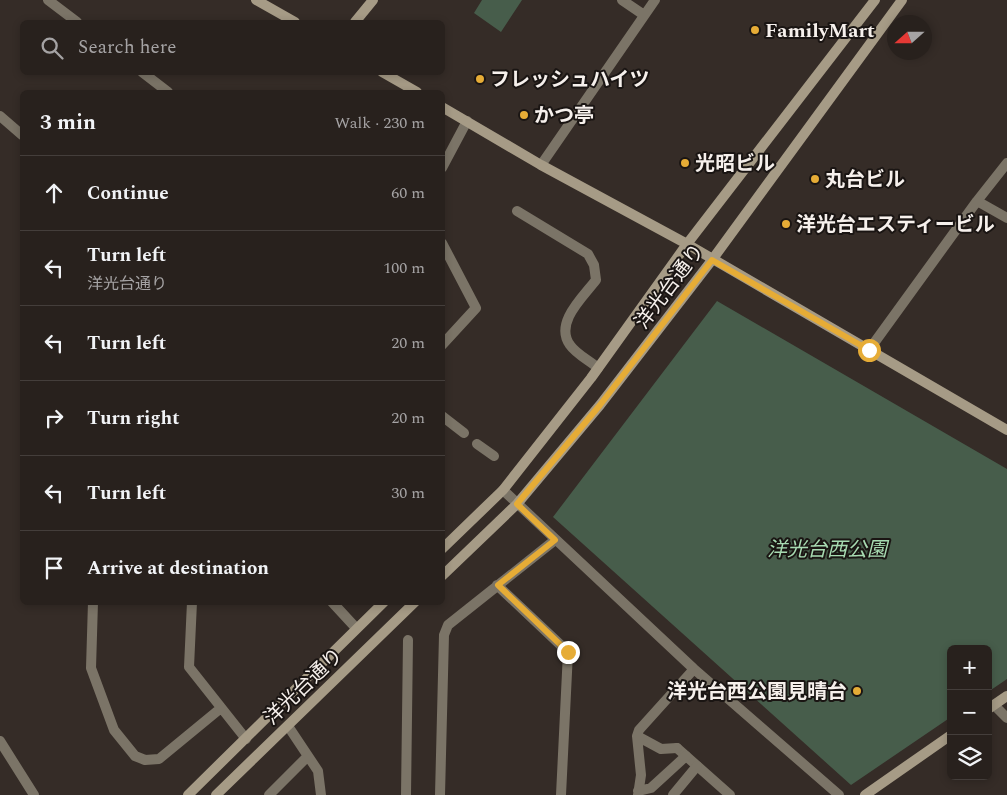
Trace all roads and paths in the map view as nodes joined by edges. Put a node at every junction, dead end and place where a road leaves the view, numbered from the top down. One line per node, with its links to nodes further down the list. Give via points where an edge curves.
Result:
1 (48, 0): 9 (street)
2 (256, 0): 10 (street)
3 (373, 0): 11 (street)
4 (622, 0): 8 (street)
5 (655, 0): 8 (street)
6 (875, 0): 26 (street, 洋光台通り)
7 (902, 0): 28 (street, 洋光台通り)
8 (644, 15): 22 (street)
9 (74, 20)
10 (291, 20)
11 (357, 20)
12 (146, 75): 14 (street)
13 (387, 75): 15 (street)
14 (165, 90)
15 (414, 90)
16 (445, 109): 18 (street)
17 (0, 116): 19 (street)
18 (467, 121): 20 (street); 22 (street)
19 (20, 133)
20 (445, 162)
21 (1007, 163): 23 (street)
22 (541, 165): 26 (street)
23 (977, 201): 25 (street); 30 (street)
24 (517, 212): 31 (street, via 588,254 594,265 596,280 565,322 565,332 570,345)
25 (1007, 218)
26 (687, 244): 28 (street); 31 (street, 洋光台通り)
27 (445, 249): 29 (street, via 476,308)
28 (712, 260): 30 (street); 38 (street, 洋光台通り, via 600,405)
29 (445, 343)
30 (869, 350): 33 (street)
31 (598, 368): 37 (street, 洋光台通り)
32 (445, 418): 34 (street)
33 (1007, 430)
34 (464, 433)
35 (477, 444): 36 (street)
36 (494, 456)
37 (502, 490): 38 (street); 40 (street, 洋光台通り)
38 (517, 504): 39 (street); 41 (street, 洋光台通り)
39 (555, 540): 42 (street); 50 (street)
40 (445, 546)
41 (445, 573)
42 (498, 585): 71 (street, via 448,625 444,635); 72 (street, via 568,652)
43 (93, 605): 53 (street, via 91,668 114,730 135,756 145,760 159,759)
44 (192, 605): 53 (street, via 189,667)
45 (335, 605): 48 (street)
46 (381, 605): 48 (street, 洋光台通り)
47 (412, 605): 56 (street, 洋光台通り)
48 (356, 628): 59 (street, 洋光台通り)
49 (408, 640): 70 (street)
50 (694, 669): 57 (street); 75 (street)
51 (1007, 696): 52 (street)
52 (992, 706)
53 (221, 708): 59 (street)
54 (992, 708): 55 (street)
55 (1007, 718)
56 (288, 726): 61 (street); 67 (street, 洋光台通り)
57 (637, 736): 62 (street, via 661,749 677,748); 64 (street, via 641,775)
58 (947, 738): 76 (street)
59 (246, 739): 66 (street, 洋光台通り)
60 (0, 741): 65 (street)
61 (308, 756): 68 (street); 69 (street, via 318,772)
62 (686, 756): 63 (street); 64 (street, via 651,788)
63 (697, 766): 73 (street); 74 (street)
64 (638, 793)
65 (34, 795)
66 (188, 795)
67 (216, 795)
68 (269, 795)
69 (321, 795)
70 (406, 795)
71 (440, 795)
72 (561, 795)
73 (673, 795)
74 (730, 795)
75 (840, 795)
76 (864, 795)

